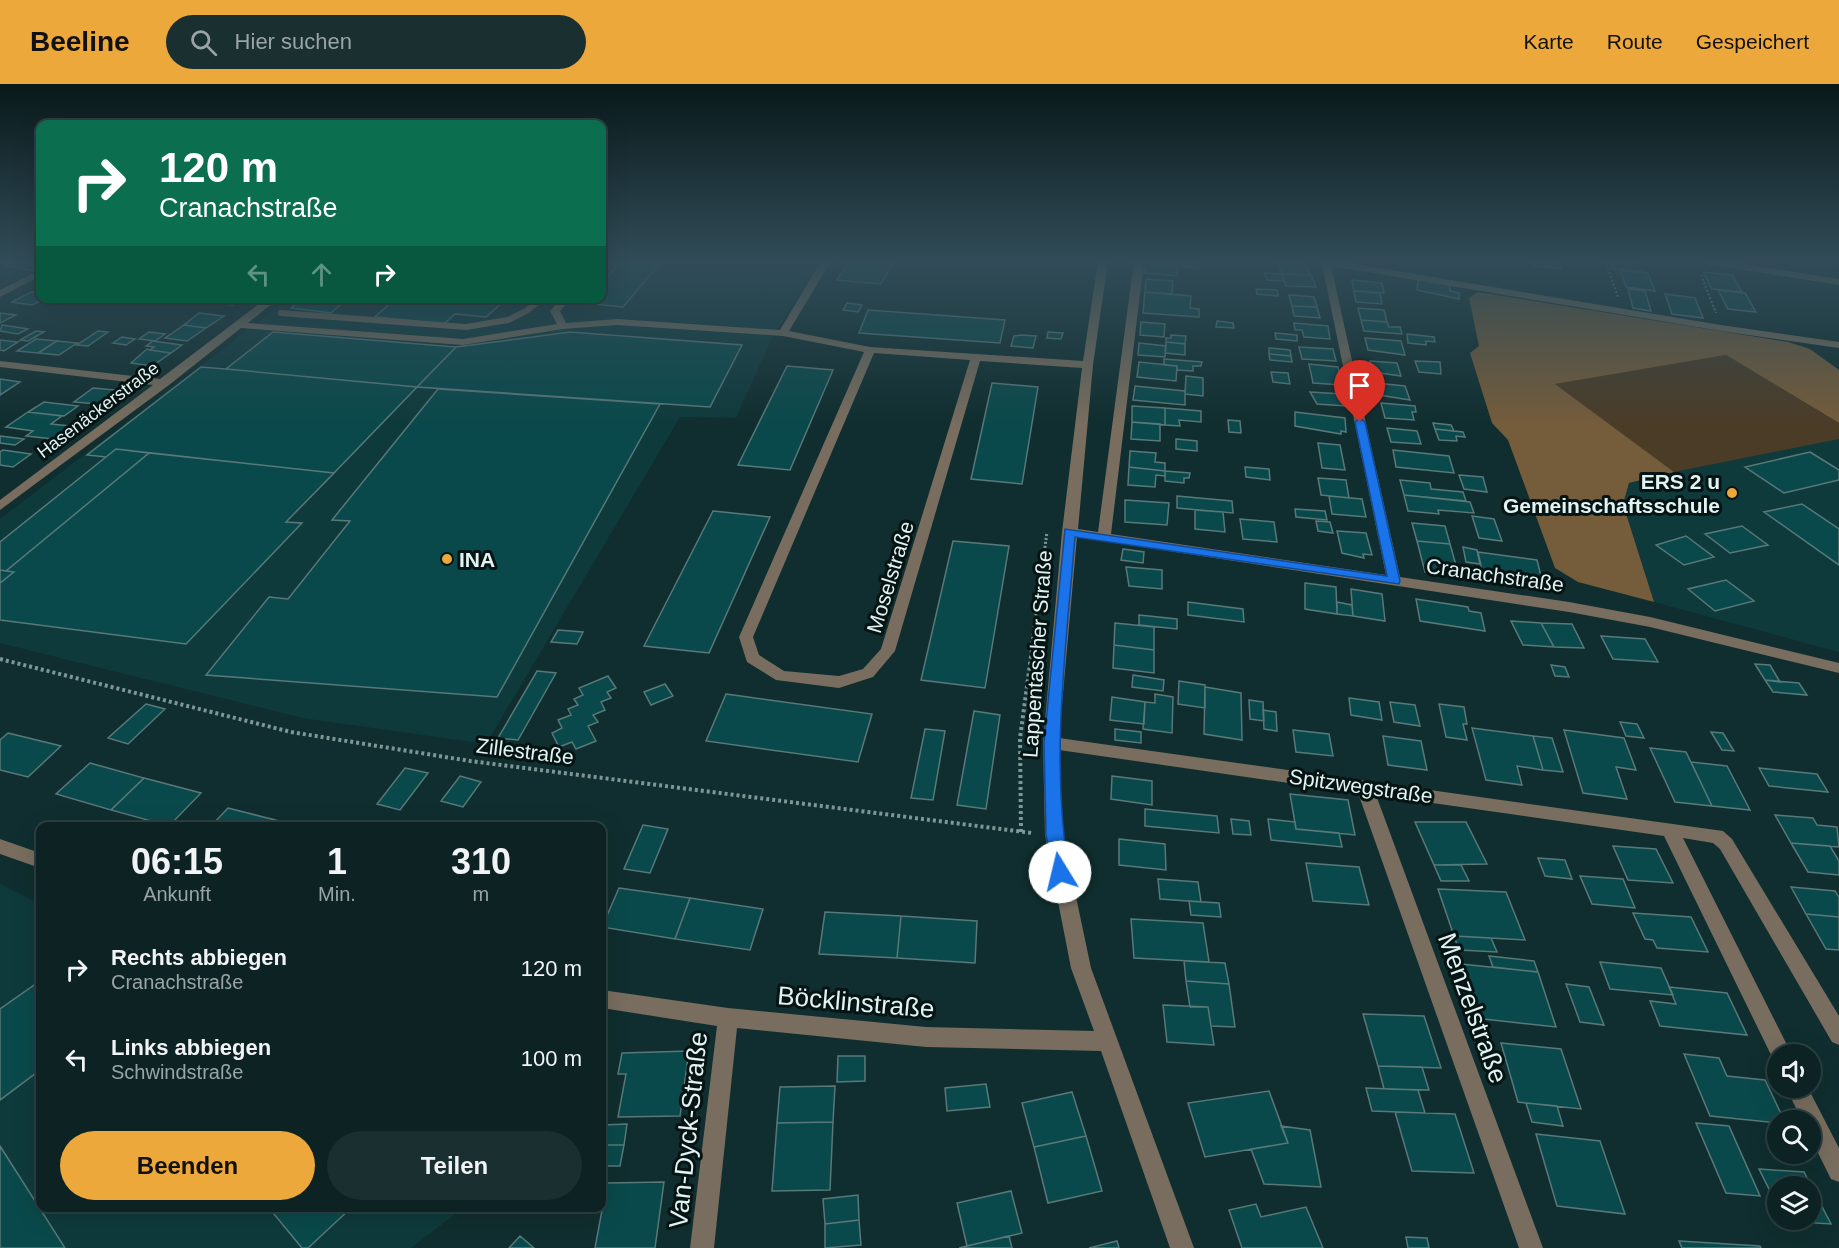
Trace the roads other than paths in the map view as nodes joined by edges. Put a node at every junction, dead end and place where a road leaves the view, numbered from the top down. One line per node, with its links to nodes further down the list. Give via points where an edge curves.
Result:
1 (252, 315): 10 (street, Hasenäckerstraße)
2 (308, 315): 3 (lane, via 462,328)
3 (519, 315)
4 (557, 315): 11 (street)
5 (794, 315): 12 (street)
6 (1095, 315): 17 (street, Lappentascher Straße)
7 (1132, 315): 21 (street)
8 (1336, 315): 22 (street)
9 (1650, 315): 13 (street)
10 (240, 325): 11 (street, via 442,342 503,337); 18 (street, Hasenäckerstraße)
11 (563, 326): 12 (street, via 617,322)
12 (783, 333): 14 (street)
13 (1839, 345)
14 (870, 350): 15 (street); 15 (street, Moselstraße, via 746,637 752,658 781,676 839,682 868,673 888,651)
15 (976, 357): 17 (street)
16 (0, 364): 18 (street)
17 (1088, 365): 20 (street, Lappentascher Straße)
18 (165, 383): 19 (street, Hasenäckerstraße)
19 (0, 506)
20 (1069, 532): 21 (street, Cranachstraße); 24 (street, Lappentascher Straße)
21 (1104, 537): 22 (street, Cranachstraße)
22 (1394, 581): 23 (street, Cranachstraße, via 1650,622)
23 (1839, 668)
24 (1051, 743): 25 (street, Spitzwegstraße); 32 (street, Lappentascher Straße, via 1054,835 1081,968)
25 (1364, 786): 26 (street, Spitzwegstraße); 39 (street, Menzelstraße)
26 (1670, 830): 31 (street, Spitzwegstraße, via 1717,836 1726,844); 33 (street)
27 (0, 846): 28 (street)
28 (36, 860)
29 (606, 1000): 30 (street, Böcklinstraße)
30 (728, 1018): 32 (street, Böcklinstraße, via 926,1037); 37 (street, Van-Dyck-Straße)
31 (1839, 1035)
32 (1108, 1041): 38 (street, Lappentascher Straße)
33 (1776, 1044)
34 (1803, 1098): 35 (street)
35 (1832, 1145): 36 (street)
36 (1839, 1171)
37 (702, 1248)
38 (1182, 1248)
39 (1531, 1248)

